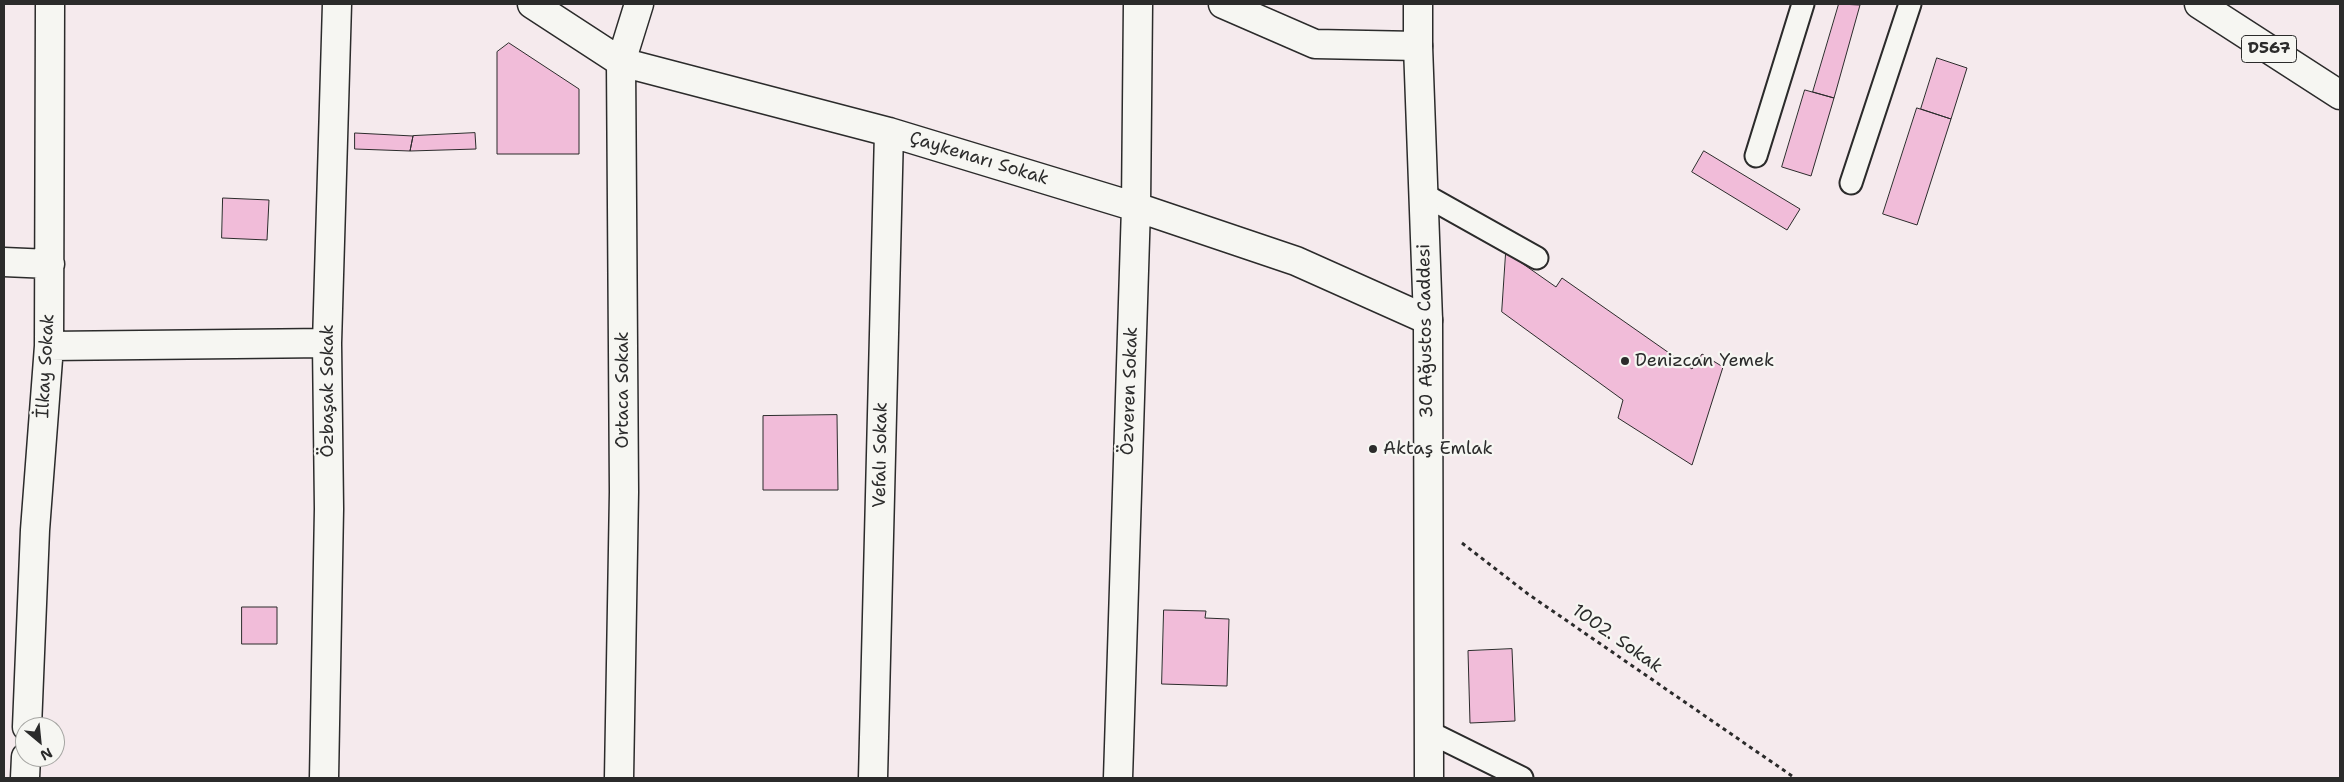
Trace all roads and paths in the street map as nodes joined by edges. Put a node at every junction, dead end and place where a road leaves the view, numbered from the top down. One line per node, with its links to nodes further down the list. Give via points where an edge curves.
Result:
1 (50, 4): 21 (main road, İlkay Sokak)
2 (337, 4): 23 (main road, Özbaşak Sokak)
3 (532, 4): 12 (main road, Çaykenarı Sokak)
4 (639, 4): 12 (main road, Ortaca Sokak)
5 (1138, 4): 18 (main road, Özveren Sokak)
6 (1223, 4): 11 (main road, via 1315,44)
7 (1418, 4): 11 (main road, 30 Ağustos Caddesi)
8 (1803, 4): 15 (lane)
9 (1910, 4): 16 (lane)
10 (2198, 4): 13 (main road, D567)
11 (1418, 46): 17 (main road, 30 Ağustos Caddesi)
12 (621, 62): 14 (main road, Çaykenarı Sokak); 29 (main road, Ortaca Sokak, via 624,492)
13 (2340, 95)
14 (889, 132): 18 (main road, Çaykenarı Sokak); 30 (main road, Vefalı Sokak)
15 (1756, 156)
16 (1851, 183)
17 (1423, 194): 19 (lane); 22 (main road, 30 Ağustos Caddesi)
18 (1136, 207): 22 (main road, Çaykenarı Sokak, via 1296,262); 31 (main road, Özveren Sokak)
19 (1538, 258)
20 (4, 262): 21 (main road)
21 (50, 264): 24 (main road, İlkay Sokak)
22 (1428, 320): 25 (main road, 30 Ağustos Caddesi)
23 (327, 342): 24 (main road); 28 (main road, Özbaşak Sokak, via 329,509)
24 (50, 346): 26 (main road, İlkay Sokak, via 35,530)
25 (1428, 516): 27 (main road, 30 Ağustos Caddesi); 34 (path, 1002. Sokak, via 1528,594)
26 (27, 717)
27 (1429, 732): 32 (main road, 30 Ağustos Caddesi); 33 (lane)
28 (324, 778)
29 (619, 778)
30 (873, 778)
31 (1118, 778)
32 (1429, 778)
33 (1522, 778)
34 (1795, 778)

